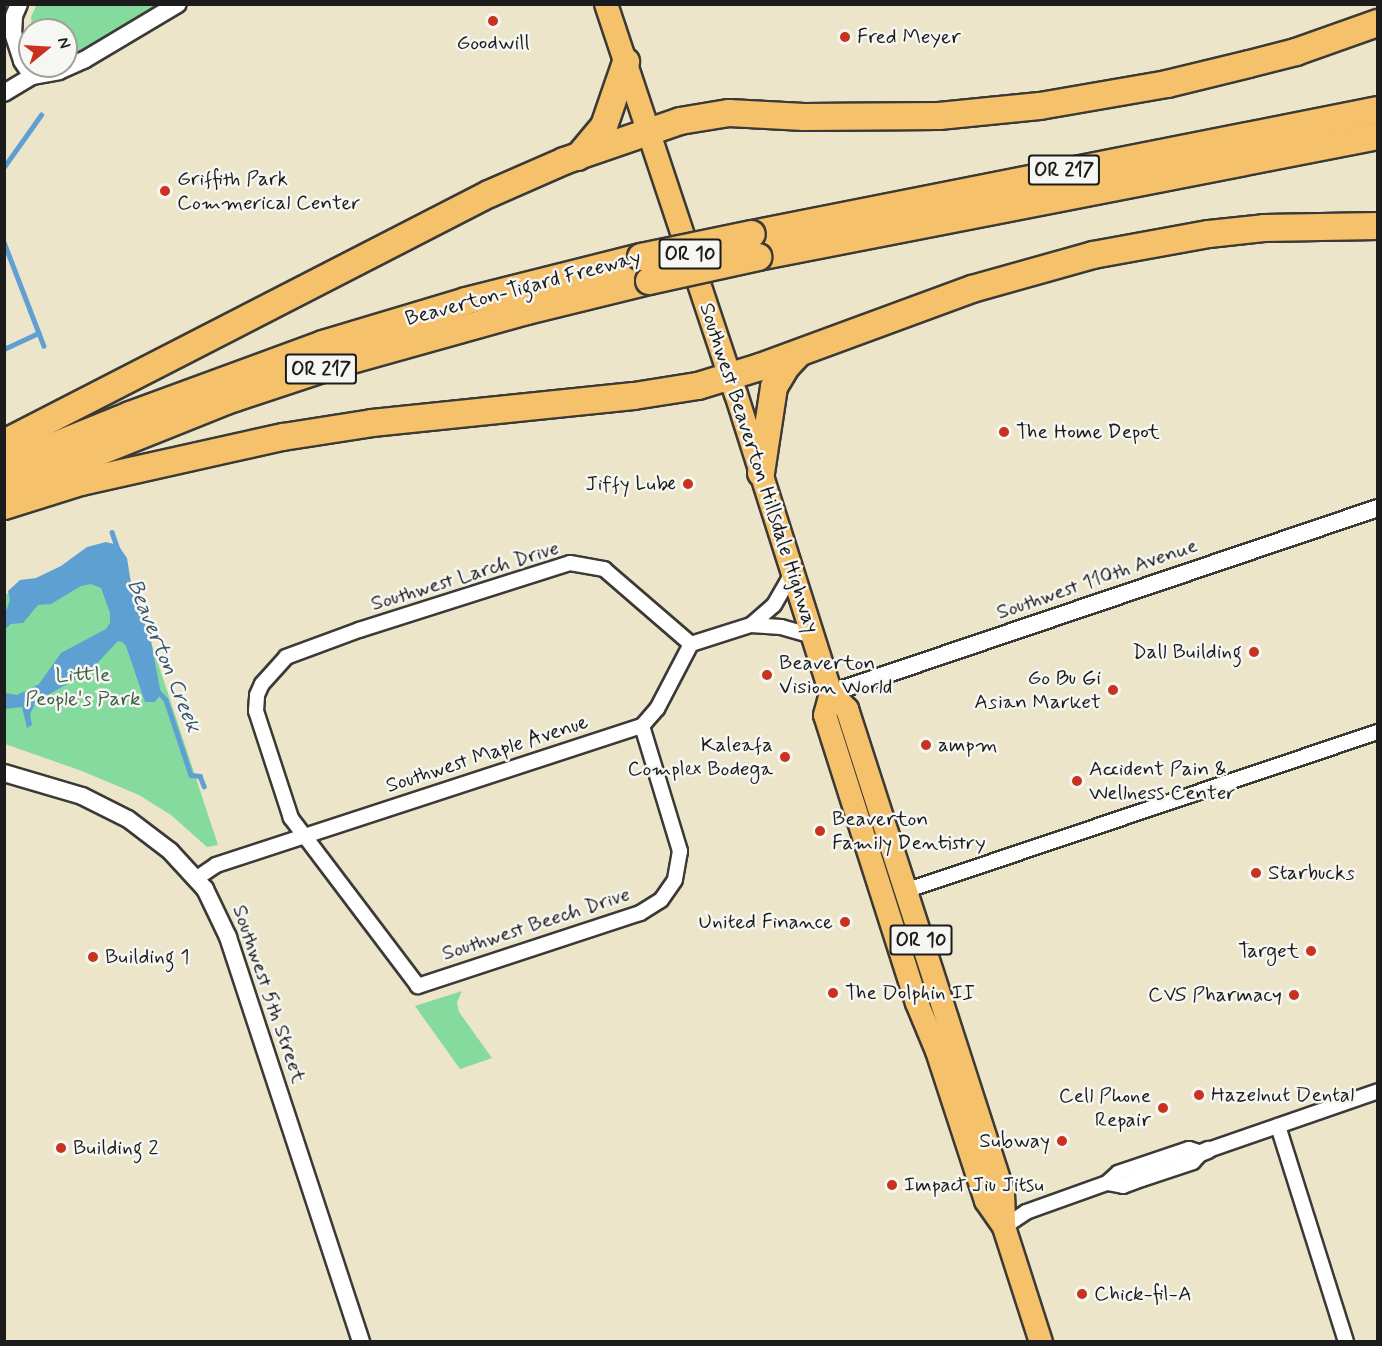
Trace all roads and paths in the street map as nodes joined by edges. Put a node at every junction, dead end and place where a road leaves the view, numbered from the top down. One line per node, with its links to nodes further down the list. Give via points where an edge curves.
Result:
1 (19, 4): 5 (street, via 13,33)
2 (178, 4): 7 (street)
3 (606, 4): 6 (main road, Southwest Beaverton Hillsdale Highway / OR 10)
4 (1377, 23): 11 (highway, via 1249,64 1167,84 1040,106 939,116 729,113 704,115)
5 (18, 49)
6 (626, 62): 11 (main road, Southwest Beaverton Hillsdale Highway / OR 10); 13 (highway, via 604,126)
7 (78, 63)
8 (29, 78): 9 (street)
9 (4, 93)
10 (1377, 110): 15 (highway, Beaverton-Tigard Freeway / OR 217)
11 (650, 131): 13 (highway); 18 (main road, Southwest Beaverton Hillsdale Highway / OR 10)
12 (1377, 136): 15 (highway, Beaverton-Tigard Freeway / OR 217)
13 (578, 157): 19 (highway, via 527,176 417,230)
14 (1377, 226): 17 (highway, via 1231,232 1093,255 972,289)
15 (755, 245): 16 (highway, Beaverton-Tigard Freeway / OR 217, bridge)
16 (645, 269): 20 (highway, Beaverton-Tigard Freeway / OR 217, via 466,301 323,344 151,406); 22 (highway, Beaverton-Tigard Freeway / OR 217, via 226,401)
17 (801, 351): 18 (highway); 21 (highway, via 774,387)
18 (730, 376): 21 (main road, Southwest Beaverton Hillsdale Highway / OR 10); 23 (highway, via 698,386 634,396 372,423 283,437 81,482)
19 (4, 442)
20 (4, 466)
21 (761, 473): 25 (main road, Southwest Beaverton Hillsdale Highway / OR 10)
22 (4, 490)
23 (4, 506)
24 (1377, 508): 29 (street, Southwest 110th Avenue)
25 (792, 574): 26 (street, via 774,605); 27 (main road, Southwest Beaverton Hillsdale Highway / OR 10)
26 (751, 625): 27 (street, via 781,627); 28 (street)
27 (812, 636): 29 (main road, Southwest Beaverton Hillsdale Highway / OR 10)
28 (691, 644): 30 (street, via 657,709); 33 (street, Southwest Larch Drive, via 604,569 570,563 286,657 262,684 256,711 291,818)
29 (831, 693): 34 (main road, Southwest Beaverton Hillsdale Highway / OR 10, via 825,715); 36 (main road, Southwest Beaverton Hillsdale Highway / OR 10, via 847,709)
30 (642, 726): 33 (street, Southwest Maple Avenue); 37 (street, Southwest Beech Drive, via 680,851 675,880 662,900 640,913)
31 (1377, 732): 36 (street)
32 (4, 773): 35 (street, Southwest 5th Street, via 82,796 112,810 155,838)
33 (304, 836): 35 (street, Southwest Maple Avenue, via 216,865); 37 (street, Southwest Larch Drive)
34 (876, 875): 36 (main road); 40 (main road, Southwest Beaverton Hillsdale Highway / OR 10, via 986,1201)
35 (197, 878): 41 (street, Southwest 5th Street, via 228,937)
36 (905, 891): 40 (main road, Southwest Beaverton Hillsdale Highway / OR 10, via 1003,1192)
37 (418, 986)
38 (1377, 1091): 39 (street)
39 (1278, 1126): 40 (street, via 1205,1151 1189,1149 1118,1173 1107,1184 1026,1212); 43 (street)
40 (1004, 1227): 42 (main road, Southwest Beaverton Hillsdale Highway / OR 10)
41 (361, 1341)
42 (1041, 1341)
43 (1346, 1341)

